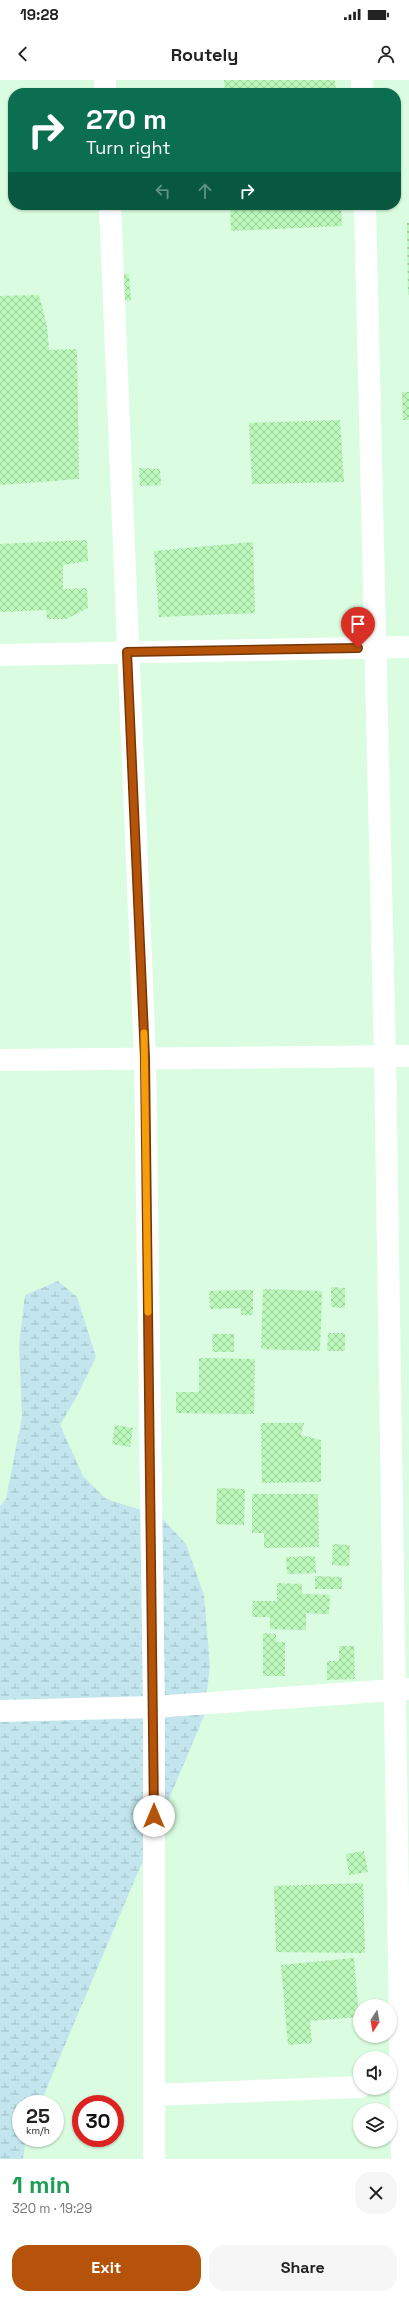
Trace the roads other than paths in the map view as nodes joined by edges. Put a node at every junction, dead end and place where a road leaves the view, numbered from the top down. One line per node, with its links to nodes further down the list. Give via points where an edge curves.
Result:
1 (110, 210): 5 (street)
2 (365, 210): 4 (street)
3 (409, 647): 4 (street)
4 (374, 648): 5 (street); 7 (street)
5 (127, 652): 6 (street); 9 (street)
6 (0, 655)
7 (385, 1056): 8 (street); 9 (street); 11 (street)
8 (409, 1056)
9 (145, 1058): 10 (street); 12 (street)
10 (0, 1060)
11 (402, 1689): 12 (street); 14 (street)
12 (154, 1707): 13 (street); 16 (street)
13 (0, 1711)
14 (400, 2085): 18 (street)
15 (353, 2087): 16 (street)
16 (154, 2095): 17 (street)
17 (154, 2159)
18 (402, 2159)

